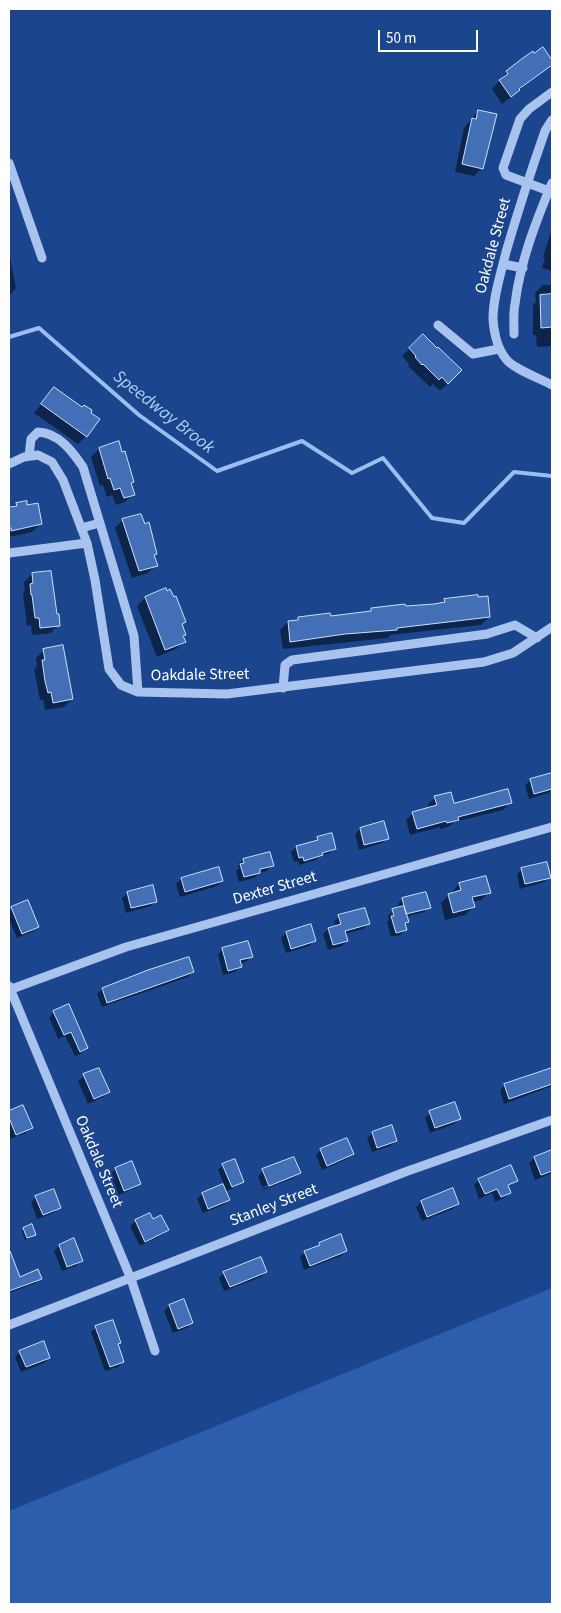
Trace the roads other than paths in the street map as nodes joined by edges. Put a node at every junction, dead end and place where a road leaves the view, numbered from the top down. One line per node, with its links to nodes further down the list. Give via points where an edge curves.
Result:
1 (552, 92): 4 (street, via 520,120 503,168 506,175)
2 (552, 120): 4 (street, Oakdale Street, via 545,131)
3 (9, 163): 6 (street)
4 (527, 184): 5 (street); 7 (street, Oakdale Street)
5 (550, 187): 8 (street)
6 (42, 258)
7 (503, 264): 8 (street); 11 (street, Oakdale Street, via 493,318)
8 (523, 268): 10 (street, via 515,304)
9 (438, 325): 11 (street, via 473,354)
10 (514, 334)
11 (499, 349): 12 (street, via 507,361)
12 (552, 385)
13 (29, 456): 14 (street); 15 (street, via 31,439 38,432 48,433 71,450 83,467); 16 (street, Oakdale Street, via 38,455 52,462 63,480)
14 (9, 464)
15 (100, 523): 16 (street); 22 (street, via 134,636)
16 (82, 528): 17 (street, Oakdale Street)
17 (87, 543): 18 (street); 22 (street, Oakdale Street, via 109,669 121,685)
18 (9, 553)
19 (552, 627): 20 (street, Oakdale Street)
20 (537, 638): 21 (street, Oakdale Street, via 514,653 484,662); 21 (street, via 515,625 487,634 292,660 285,665)
21 (283, 688): 22 (street, Oakdale Street, via 226,694)
22 (138, 692)
23 (552, 827): 24 (street, Dexter Street, via 126,947)
24 (9, 989): 26 (street, Oakdale Street)
25 (552, 1120): 26 (street, Stanley Street, via 406,1172)
26 (131, 1278): 27 (street, Stanley Street); 28 (street, Oakdale Street)
27 (9, 1325)
28 (155, 1351)

